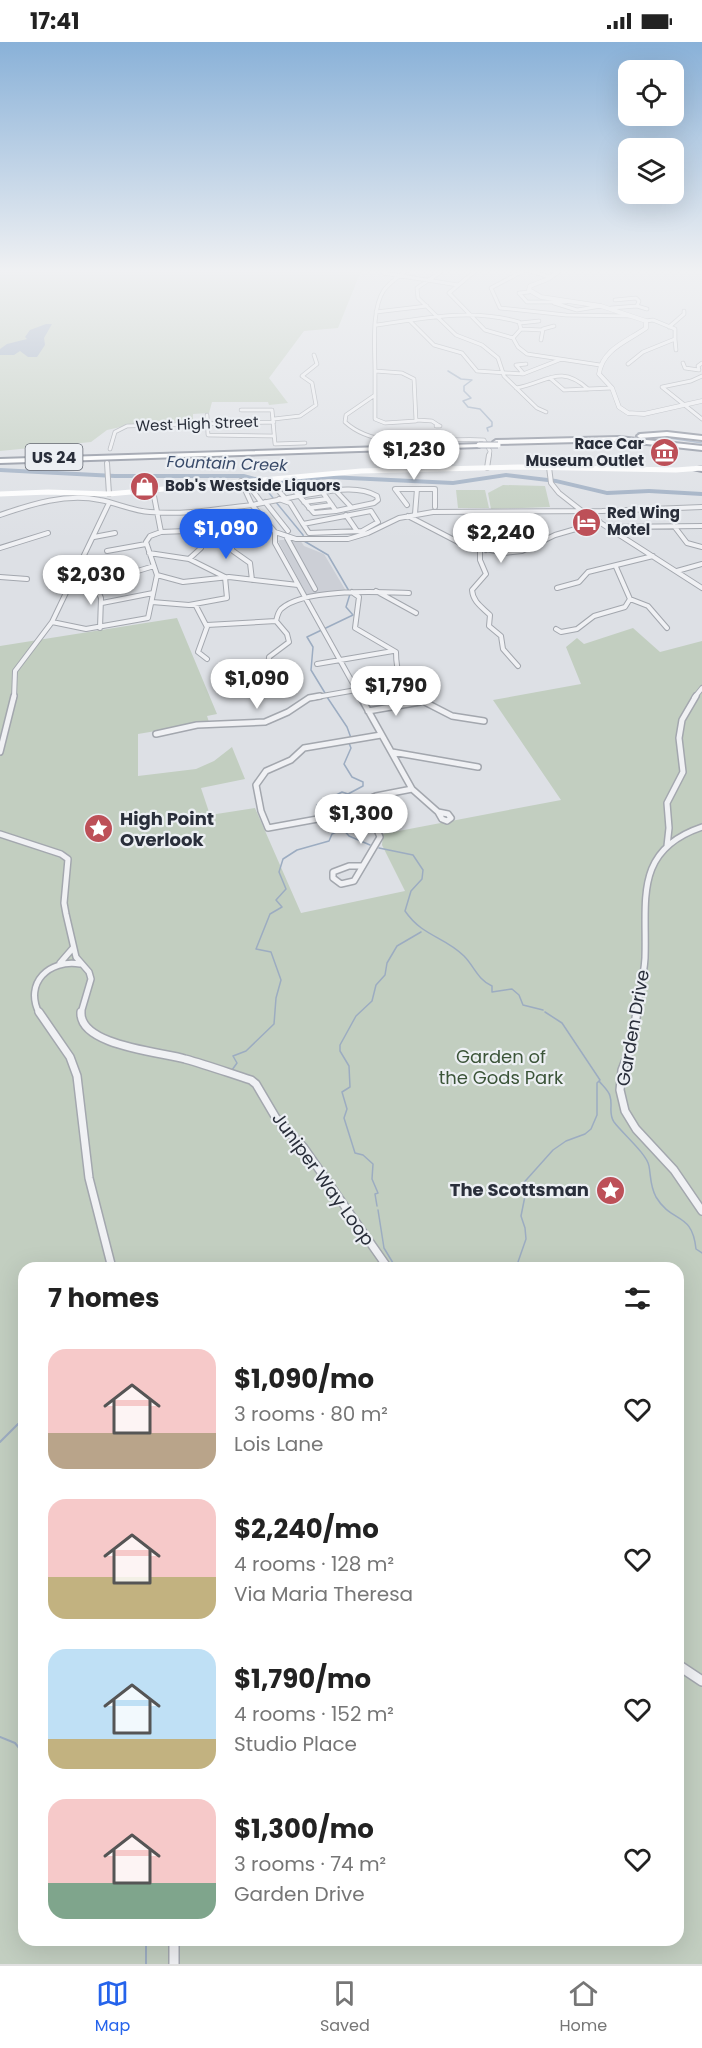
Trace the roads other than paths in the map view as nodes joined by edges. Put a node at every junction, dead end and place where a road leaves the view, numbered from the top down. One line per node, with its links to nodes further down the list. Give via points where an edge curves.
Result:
1 (316, 361): 29 (street, West High Street, via 317,364 302,376 312,383 316,405 300,416)
2 (375, 361): 14 (street)
3 (467, 361): 16 (street, via 474,370)
4 (499, 361): 16 (street)
5 (556, 361): 15 (street)
6 (565, 361): 13 (street)
7 (604, 361): 13 (street)
8 (632, 361): 12 (street)
9 (683, 363): 10 (street, via 691,370 699,369)
10 (702, 363)
11 (526, 364): 15 (street, via 516,364)
12 (628, 364)
13 (600, 365): 20 (street, via 599,374)
14 (375, 371): 22 (street); 30 (street, via 402,373 414,379)
15 (524, 373): 16 (street)
16 (503, 375): 19 (street)
17 (702, 376): 24 (street, via 662,387)
18 (550, 378): 19 (street); 21 (street, via 564,390); 21 (street, via 573,376)
19 (516, 388): 26 (street)
20 (612, 388): 21 (street); 24 (street, via 619,407 628,413)
21 (588, 389)
22 (375, 395): 30 (street, via 378,422); 42 (street, via 346,415 345,422 351,429 379,438 484,440 490,451)
23 (702, 401): 24 (street)
24 (684, 405): 28 (street)
25 (241, 410): 29 (street, via 272,410)
26 (546, 412)
27 (207, 415): 31 (street)
28 (702, 419)
29 (274, 420): 31 (street, West High Street); 33 (street)
30 (417, 420): 32 (street, via 432,420)
31 (207, 424): 33 (street, via 209,435); 39 (street, West High Street, via 121,428 113,435)
32 (438, 425)
33 (274, 436): 36 (street, via 275,444)
34 (702, 439): 35 (highway, via 667,434); 38 (highway, via 668,435 658,438)
35 (550, 440): 37 (highway); 38 (highway, via 637,440)
36 (305, 443)
37 (497, 443): 38 (highway, via 619,442); 39 (highway, bridge)
38 (702, 449)
39 (109, 456): 40 (highway, US 24); 51 (street)
40 (0, 460)
41 (549, 467): 42 (main road); 43 (main road); 65 (street, via 554,489)
42 (487, 468): 44 (main road, via 361,471 265,478)
43 (700, 468)
44 (242, 484): 47 (main road); 57 (street); 57 (street, via 250,487)
45 (277, 489): 53 (street)
46 (417, 489): 59 (street, via 395,489); 61 (street, via 435,489); 69 (street)
47 (153, 491): 51 (main road); 66 (street)
48 (337, 491): 49 (street); 60 (street); 60 (street, via 372,492 377,496 374,503)
49 (323, 493): 52 (street, via 316,488 299,489 295,491); 54 (street)
50 (0, 494): 51 (main road)
51 (108, 494)
52 (299, 496): 53 (street); 55 (street)
53 (281, 498): 57 (street); 75 (street, via 289,502)
54 (327, 499): 55 (street); 58 (street)
55 (304, 502): 62 (street)
56 (109, 503): 66 (street); 70 (street, via 85,498 54,499); 88 (street)
57 (258, 503): 66 (street); 79 (street); 82 (street)
58 (332, 505): 62 (street); 64 (street)
59 (407, 505)
60 (351, 507): 68 (street)
61 (435, 507)
62 (309, 508): 64 (street, via 319,513)
63 (701, 508): 65 (street)
64 (336, 511): 68 (street)
65 (582, 511): 67 (street); 74 (street)
66 (158, 512): 81 (street)
67 (500, 512): 69 (street); 94 (street, via 507,536)
68 (346, 513): 72 (street); 80 (street); 80 (street, via 371,511 378,520 377,524)
69 (415, 514): 71 (street)
70 (0, 515)
71 (408, 516): 89 (street, via 353,538); 94 (street)
72 (332, 519): 73 (street); 83 (street)
73 (317, 521): 75 (street); 86 (street)
74 (600, 522): 78 (street); 94 (street, via 519,551)
75 (302, 524): 86 (street, via 311,534)
76 (674, 526): 77 (street); 78 (street); 92 (street, via 688,544)
77 (702, 526)
78 (608, 527): 97 (street)
79 (288, 531)
80 (357, 531): 83 (street)
81 (161, 532): 87 (street, via 187,531); 91 (street, via 150,536)
82 (275, 532): 89 (street); 90 (street)
83 (340, 532): 86 (street)
84 (48, 533): 93 (street)
85 (115, 533): 88 (street)
86 (324, 533)
87 (204, 536): 98 (street, via 201,548); 107 (street, via 226,537 233,551 250,563)
88 (94, 537): 123 (street)
89 (286, 537): 90 (street); 111 (street)
90 (274, 540): 108 (street)
91 (146, 544): 95 (street); 96 (street)
92 (702, 547)
93 (0, 548)
94 (483, 550): 132 (street, via 480,560 486,574 472,590 472,596 490,615 489,626 501,634 504,651)
95 (107, 551)
96 (148, 553): 98 (street); 100 (street)
97 (653, 556): 101 (street); 102 (street)
98 (189, 559): 105 (street)
99 (702, 564): 102 (street)
100 (153, 566): 103 (street); 119 (street, via 98,582 94,585)
101 (616, 567): 109 (street, via 588,572 579,582); 117 (street)
102 (676, 571): 110 (street)
103 (157, 575): 105 (street, via 187,582); 113 (street)
104 (0, 577): 106 (street)
105 (225, 577): 107 (street); 120 (street, via 226,599)
106 (27, 579)
107 (252, 580): 108 (street)
108 (298, 585): 116 (street)
109 (557, 588)
110 (702, 588)
111 (315, 589)
112 (376, 591): 114 (street); 115 (street); 121 (street)
113 (153, 592): 118 (street); 119 (street)
114 (352, 592): 116 (street); 128 (street, via 359,597 355,628)
115 (409, 593)
116 (305, 598): 122 (street, via 284,605 278,610); 130 (street)
117 (630, 598): 126 (street, via 648,606); 127 (street, via 625,607 589,618 577,629)
118 (152, 602): 120 (street); 125 (street, via 147,619)
119 (102, 603): 125 (street)
120 (195, 604): 124 (street)
121 (416, 613)
122 (276, 621): 124 (street); 133 (street, via 289,642 269,657 268,675 252,681)
123 (52, 622): 125 (street, via 82,629); 141 (street, via 14,674 16,690)
124 (207, 625): 129 (street, via 197,649)
125 (100, 628)
126 (667, 628)
127 (556, 629)
128 (394, 651): 130 (street); 136 (street, via 398,653 396,669 410,694)
129 (207, 659)
130 (340, 660): 131 (street); 135 (street)
131 (317, 664)
132 (518, 666)
133 (235, 678)
134 (702, 688): 148 (street, via 682,720 679,738 683,772 667,803)
135 (356, 690): 137 (street); 139 (street, via 309,698 265,722 197,725)
136 (420, 702): 137 (street); 138 (street, via 458,718)
137 (368, 711): 140 (street)
138 (484, 721)
139 (156, 734)
140 (381, 735): 142 (street); 145 (street, via 307,747 291,760 266,771 256,789 268,828)
141 (0, 752)
142 (392, 752): 143 (street); 144 (street)
143 (477, 767)
144 (412, 789): 145 (street, via 367,799); 146 (street)
145 (367, 810): 152 (street, via 380,837)
146 (438, 812)
147 (702, 827): 149 (street, Garden Drive)
148 (669, 828): 149 (street); 151 (street)
149 (684, 833): 151 (street, Garden Drive)
150 (0, 834): 153 (street, via 68,859 64,903)
151 (667, 846): 156 (street, Garden Drive, via 657,859 644,898 645,960 620,1090 625,1111 636,1129 674,1170)
152 (361, 866): 152 (street, via 337,869 333,878 338,883 351,882)
153 (73, 948): 154 (street); 155 (street)
154 (59, 964): 155 (street); 157 (street, via 40,978 33,998 74,1066 87,1167)
155 (81, 964): 158 (street, Juniper Way Loop, via 91,979 82,1006 85,1025 133,1050 182,1058 258,1084 276,1118 305,1150)
156 (702, 1210)
157 (111, 1262)
158 (383, 1262)
159 (684, 1669): 160 (street)
160 (702, 1681)
161 (174, 1946): 162 (street)
162 (174, 1964)

